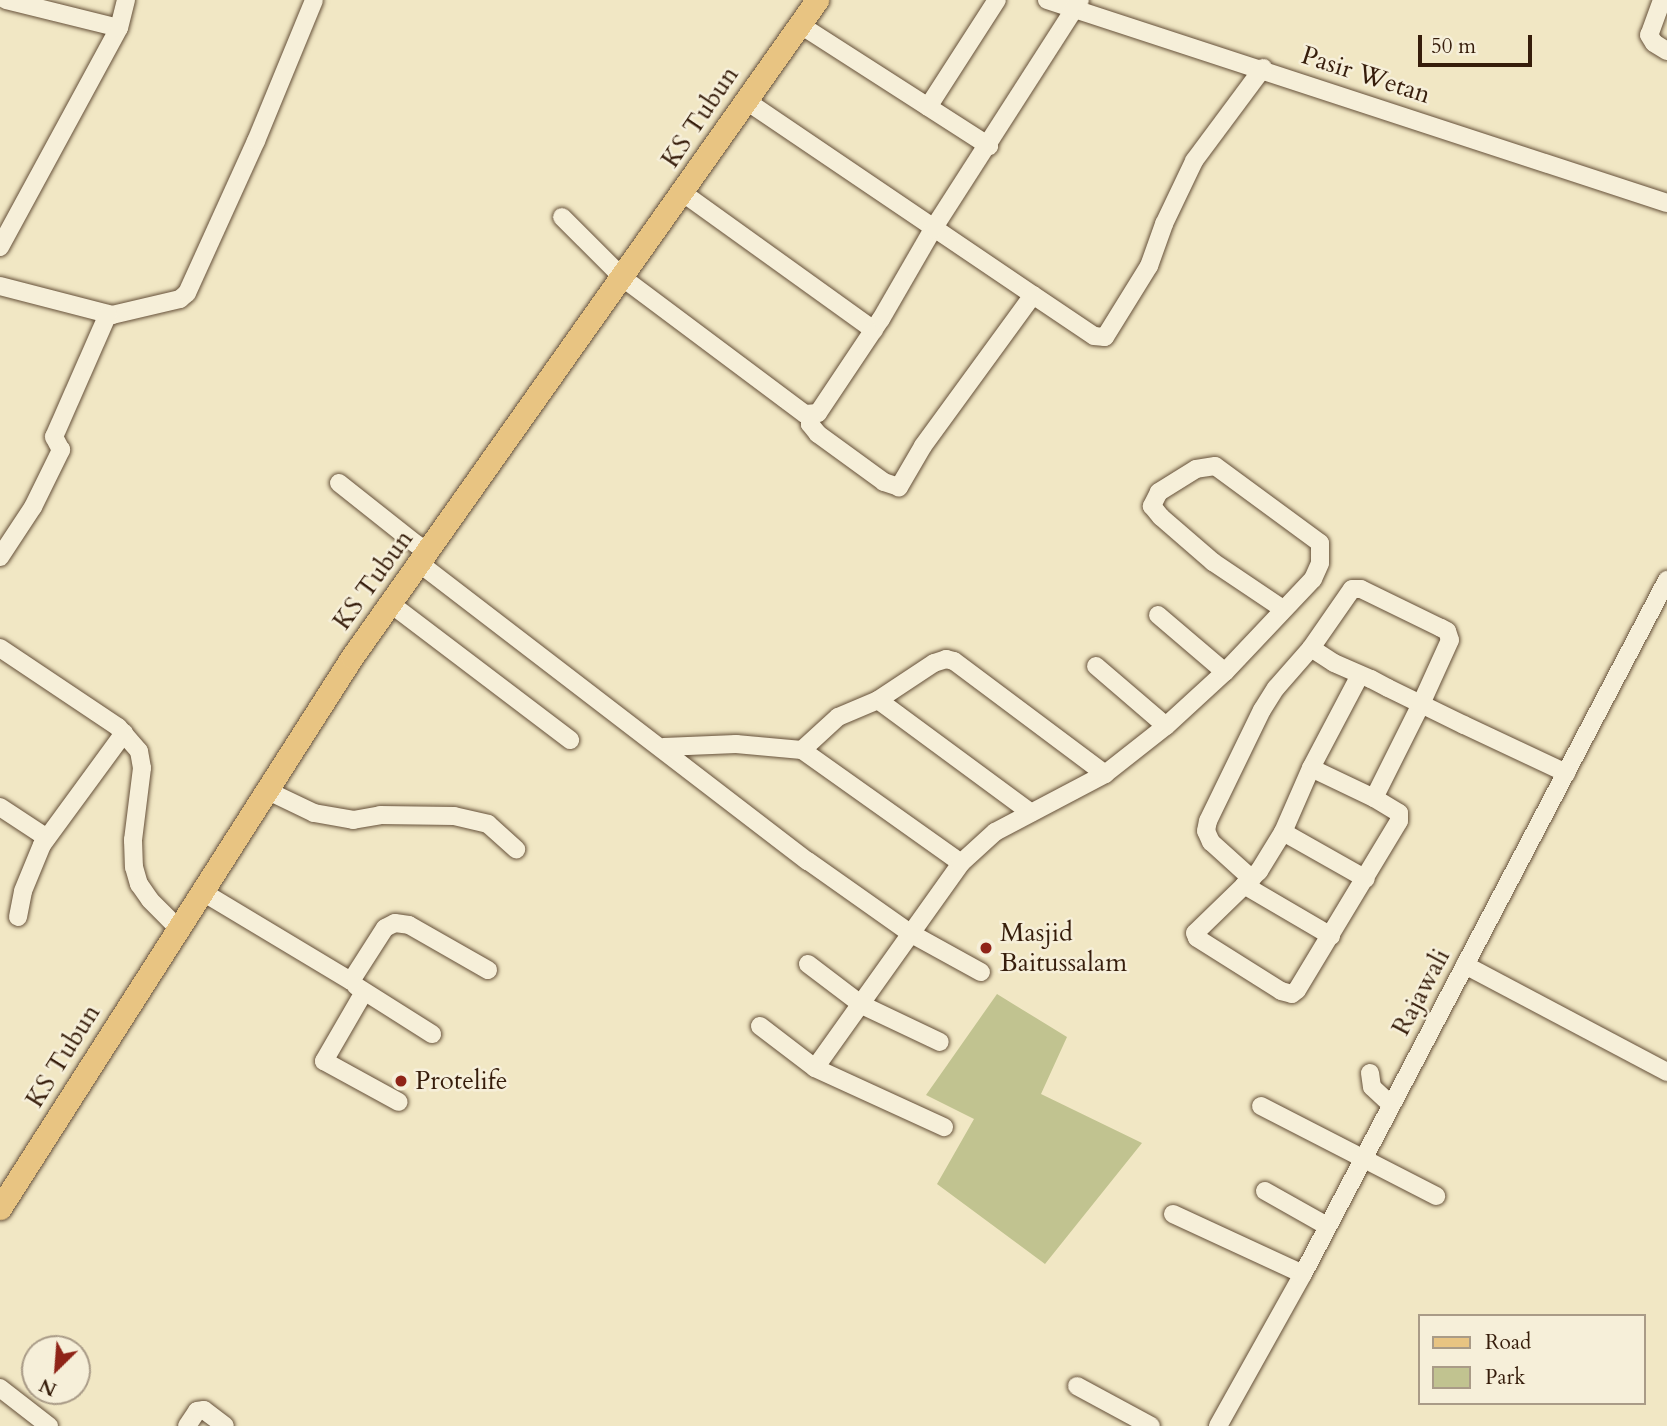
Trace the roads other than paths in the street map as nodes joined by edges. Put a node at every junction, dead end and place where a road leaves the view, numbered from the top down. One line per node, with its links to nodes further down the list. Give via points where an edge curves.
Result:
1 (6, 0): 10 (street)
2 (126, 0): 10 (street)
3 (313, 0): 24 (street, via 187,293 180,299)
4 (817, 0): 9 (main road, KS Tubun)
5 (997, 0): 14 (street)
6 (1047, 0): 8 (street, Pasir Wetan)
7 (1662, 0): 11 (street, via 1649,35)
8 (1077, 4): 12 (street, Pasir Wetan); 15 (street)
9 (799, 24): 13 (main road, KS Tubun); 14 (street)
10 (119, 28): 20 (street)
11 (1667, 51)
12 (1263, 68): 17 (street, Pasir Wetan); 23 (street, via 1194,161 1149,266 1105,337 1094,336)
13 (745, 100): 16 (main road, KS Tubun); 19 (street)
14 (928, 107): 15 (street)
15 (989, 146): 19 (street)
16 (683, 193): 21 (main road, KS Tubun); 25 (street)
17 (1667, 203)
18 (562, 217): 21 (street)
19 (933, 229): 23 (street); 25 (street)
20 (0, 247)
21 (623, 278): 26 (street); 29 (main road, KS Tubun)
22 (0, 286): 24 (street)
23 (1033, 295): 26 (street, via 923,446 899,487 818,434 810,424)
24 (108, 314): 28 (street, via 54,437 61,450 33,508)
25 (874, 330): 26 (street, via 824,407)
26 (811, 415)
27 (339, 483): 29 (street, via 416,544)
28 (0, 557)
29 (424, 557): 31 (main road, KS Tubun); 44 (street, via 649,740)
30 (1667, 580): 47 (street, Rajawali)
31 (391, 604): 43 (street); 49 (main road, KS Tubun)
32 (1283, 609): 32 (street, via 1213,562 1160,517 1152,506 1159,492 1196,469 1215,467 1320,543 1320,563 1312,579); 37 (street)
33 (1158, 615): 37 (street)
34 (0, 648): 42 (street)
35 (1311, 648): 38 (street); 40 (street, via 1334,610 1356,588 1441,628 1449,635 1448,649); 58 (street, via 1262,710 1208,821 1211,842)
36 (1096, 666): 41 (street)
37 (1225, 672): 41 (street)
38 (1360, 675): 40 (street); 46 (street)
39 (878, 700): 45 (street, via 838,716); 48 (street, via 946,659); 52 (street)
40 (1421, 704): 47 (street); 50 (street)
41 (1166, 726): 48 (street)
42 (124, 733): 54 (street); 61 (street, via 139,751 142,768 134,867 150,901)
43 (570, 740)
44 (664, 747): 45 (street, via 736,744); 62 (street, via 719,794)
45 (803, 750): 56 (street)
46 (1311, 768): 50 (street); 53 (street)
47 (1566, 773): 65 (street, Rajawali)
48 (1105, 774): 52 (street)
49 (266, 790): 55 (street, via 314,813 352,820 380,815 454,816 488,824); 59 (main road, KS Tubun)
50 (1374, 798): 57 (street, via 1400,818)
51 (0, 807): 54 (street)
52 (1031, 813): 56 (street, via 995,832)
53 (1283, 832): 57 (street); 58 (street)
54 (47, 838): 60 (street, via 30,871)
55 (516, 849)
56 (961, 863): 62 (street)
57 (1366, 879): 63 (street)
58 (1248, 882): 63 (street); 63 (street, via 1195,936 1288,993 1297,990)
59 (201, 891): 61 (main road, KS Tubun); 68 (street)
60 (18, 917)
61 (177, 928): 83 (main road, KS Tubun)
62 (910, 933): 67 (street); 69 (street)
63 (1331, 936)
64 (808, 964): 69 (street)
65 (1465, 965): 74 (street); 77 (street, Rajawali)
66 (488, 971): 68 (street, via 409,925 395,923 385,928)
67 (981, 972)
68 (357, 987): 71 (street); 76 (street, via 324,1061)
69 (862, 1005): 72 (street); 73 (street)
70 (760, 1026): 73 (street)
71 (432, 1034)
72 (940, 1042)
73 (815, 1068): 79 (street)
74 (1667, 1072)
75 (1370, 1073): 77 (street, via 1372,1087)
76 (399, 1102)
77 (1391, 1105): 80 (street, Rajawali)
78 (1261, 1106): 80 (street)
79 (944, 1127)
80 (1362, 1160): 82 (street); 85 (street, Rajawali)
81 (1265, 1191): 85 (street)
82 (1436, 1196)
83 (0, 1208)
84 (1173, 1214): 86 (street)
85 (1327, 1226): 86 (street, Rajawali)
86 (1303, 1274): 93 (street, Rajawali)
87 (1077, 1386): 92 (street)
88 (0, 1388): 89 (street)
89 (49, 1426)
90 (187, 1426): 91 (street, via 197,1411 204,1410)
91 (225, 1426)
92 (1151, 1426)
93 (1218, 1426)

